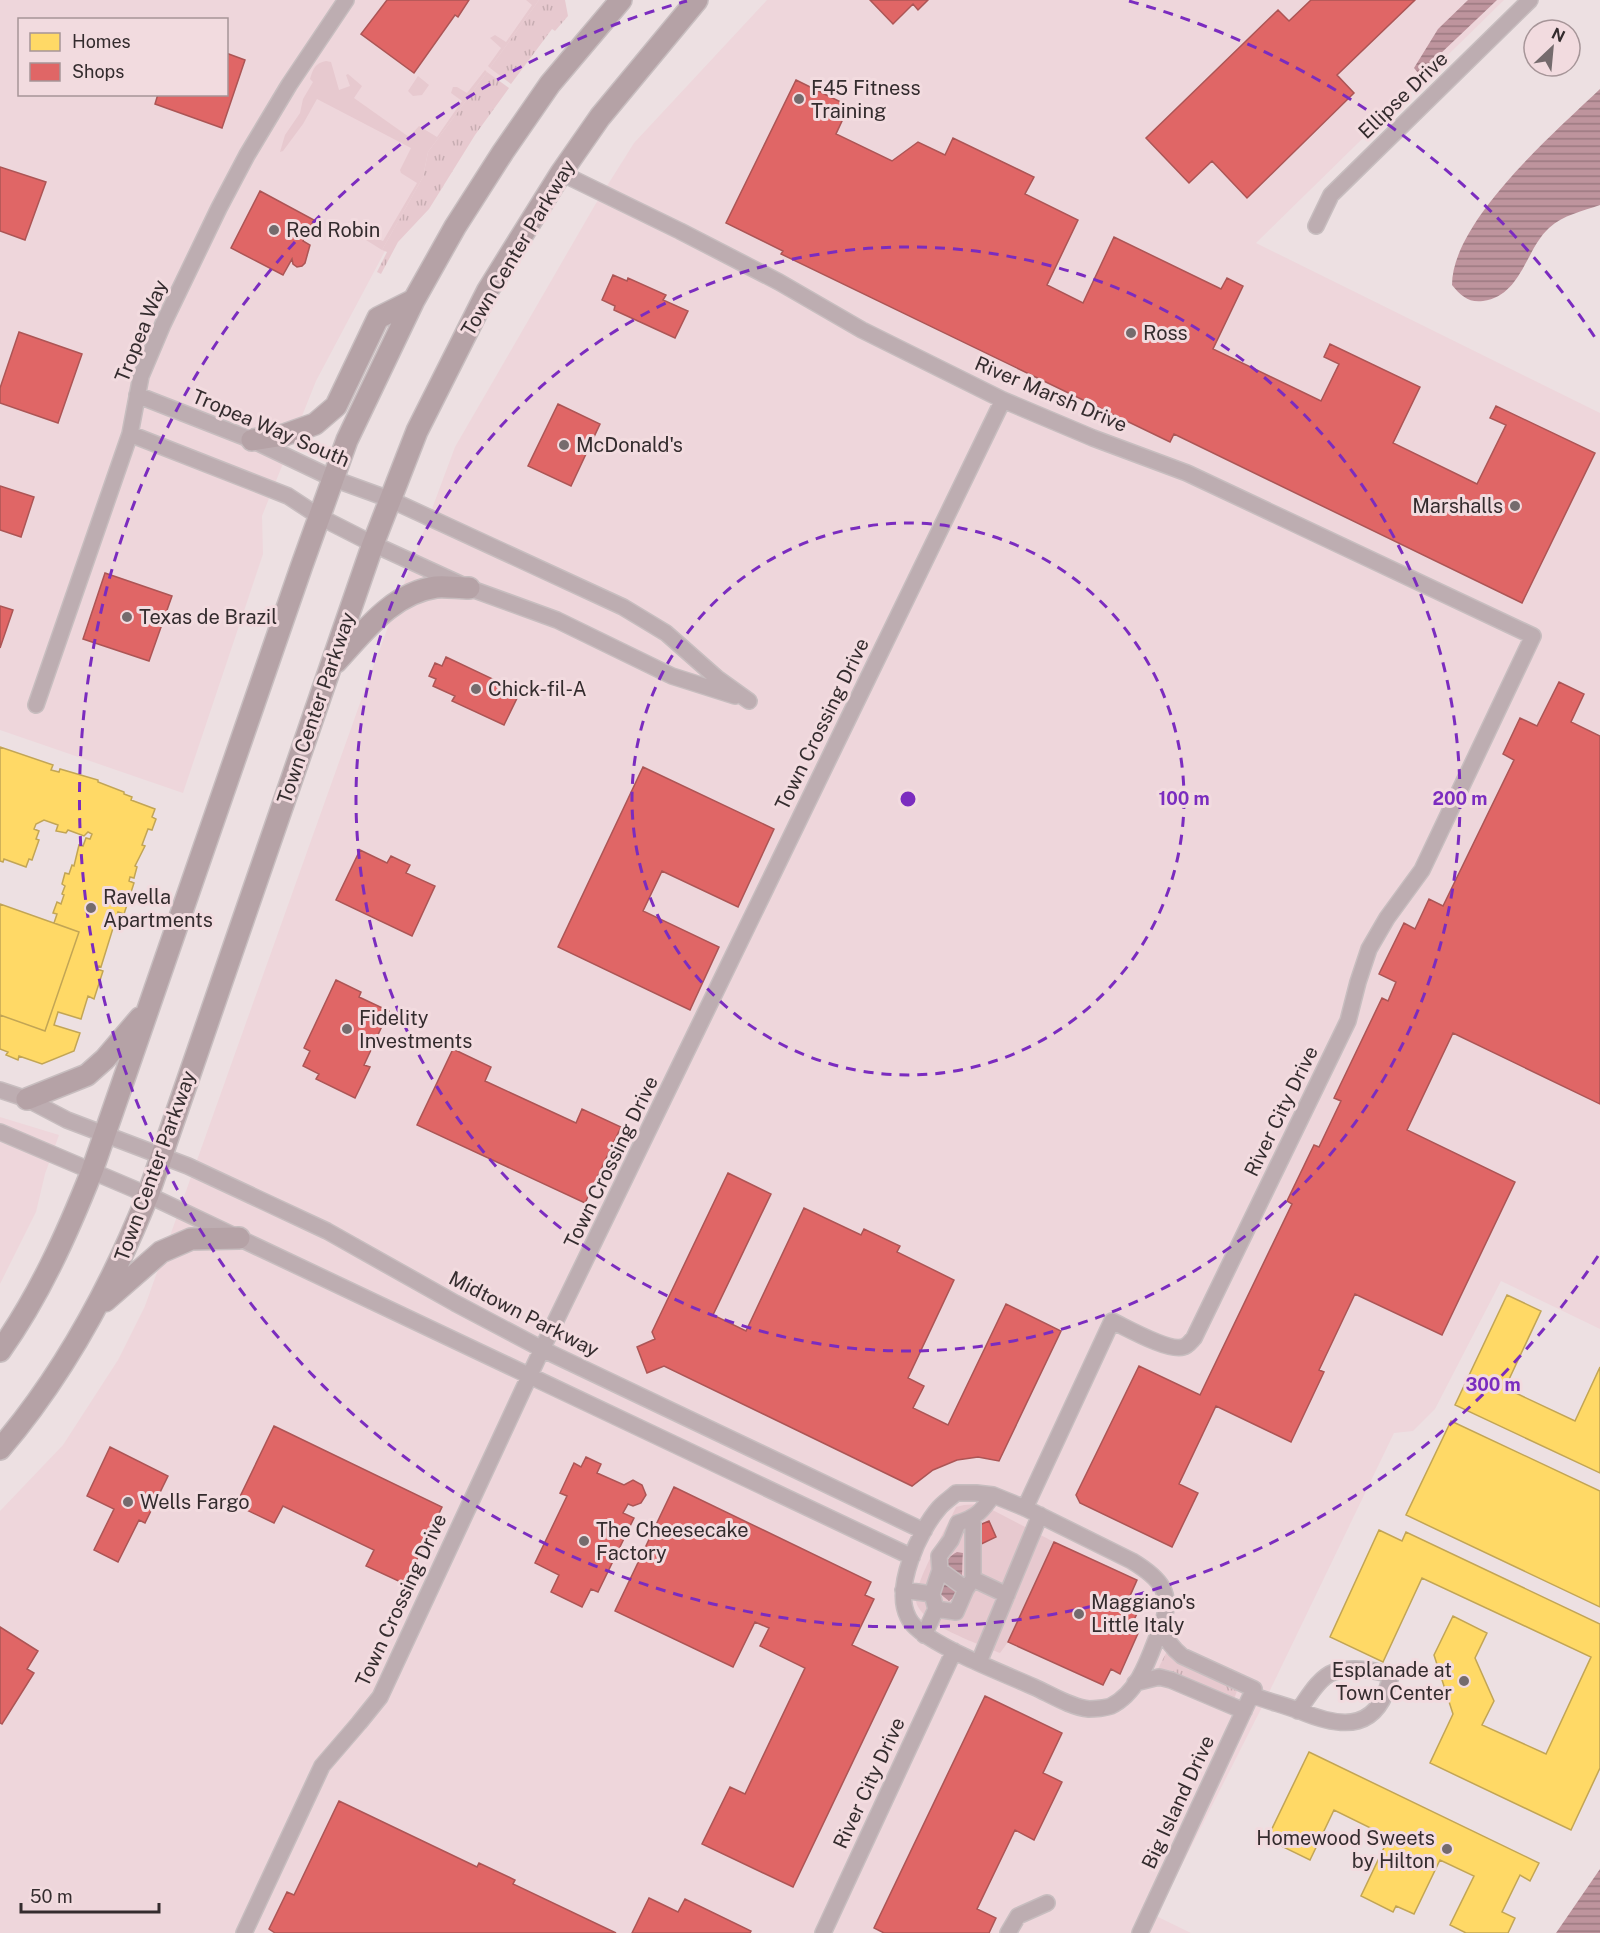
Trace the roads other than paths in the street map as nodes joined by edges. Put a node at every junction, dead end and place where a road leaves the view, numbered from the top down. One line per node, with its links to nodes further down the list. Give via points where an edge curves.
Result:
1 (346, 0): 8 (street, Tropea Way, via 289,85 219,208 163,324)
2 (621, 0): 7 (main road, via 550,84 503,152)
3 (697, 0): 5 (main road, Town Center Parkway, via 600,117)
4 (1530, 0): 6 (street, Ellipse Drive, via 1330,195)
5 (561, 173): 9 (street, River Marsh Drive); 13 (main road, Town Center Parkway, via 488,290 417,431)
6 (1317, 226)
7 (414, 300): 11 (main road, via 378,318 336,406 315,424 284,435); 12 (main road, via 347,440)
8 (137, 395): 10 (street, Tropea Way); 11 (street, Tropea Way South)
9 (1003, 400): 17 (street, River Marsh Drive, via 1187,473); 30 (street, Town Crossing Drive)
10 (130, 434): 14 (street, via 288,496); 19 (street, Tropea Way)
11 (252, 440): 12 (street, Tropea Way South)
12 (334, 479): 13 (street, Tropea Way South); 14 (main road)
13 (389, 499): 15 (main road, Town Center Parkway); 16 (street, Tropea Way South, via 623,607 666,633 749,701 672,676 557,620)
14 (320, 517): 15 (street); 20 (main road)
15 (373, 544): 16 (street); 18 (main road, Town Center Parkway)
16 (469, 588): 18 (main road, via 436,587 411,595 383,611)
17 (1533, 636): 36 (street, River City Drive, via 1422,870 1369,949 1348,1021 1194,1338 1185,1347 1177,1348 1112,1322)
18 (329, 669): 25 (main road, Town Center Parkway)
19 (36, 705)
20 (148, 1008): 22 (main road, via 87,1075); 24 (main road)
21 (0, 1090): 22 (street, Midtown Parkway)
22 (27, 1099): 24 (street, Midtown Parkway)
23 (0, 1132): 26 (street)
24 (105, 1135): 25 (street, Midtown Parkway); 26 (main road)
25 (162, 1155): 27 (main road, Town Center Parkway); 30 (street, Midtown Parkway, via 327,1232)
26 (92, 1171): 27 (street); 31 (main road, via 51,1265)
27 (148, 1195): 28 (street); 29 (main road, Town Center Parkway)
28 (238, 1238): 29 (main road, via 191,1239 161,1252); 32 (street)
29 (95, 1310): 33 (main road, Town Center Parkway, via 56,1376)
30 (542, 1349): 32 (street, Town Crossing Drive); 40 (street, Midtown Parkway)
31 (0, 1351)
32 (530, 1375): 41 (street); 57 (street, Town Crossing Drive, via 380,1697 322,1766)
33 (0, 1449)
34 (993, 1495): 35 (street, via 956,1493); 36 (street); 38 (street)
35 (939, 1508): 39 (street); 40 (street)
36 (1025, 1508): 37 (street)
37 (1040, 1515): 46 (street); 48 (street, via 1148,1571 1162,1585 1167,1602)
38 (973, 1518): 39 (street); 43 (street)
39 (958, 1523): 42 (street, via 939,1556)
40 (924, 1531): 41 (street)
41 (912, 1557): 44 (street)
42 (940, 1570): 43 (street); 45 (street)
43 (970, 1584): 46 (street); 47 (street, via 956,1612)
44 (903, 1590): 45 (street); 49 (street, via 908,1619)
45 (932, 1594): 47 (street)
46 (1007, 1595): 51 (street)
47 (936, 1610): 49 (street)
48 (1161, 1627): 52 (street); 53 (street, via 1165,1638 1182,1656)
49 (924, 1635): 50 (street)
50 (954, 1651): 51 (street); 58 (street, River City Drive)
51 (979, 1662): 52 (street, via 1089,1709 1110,1707)
52 (1136, 1683): 55 (street, via 1159,1677 1172,1680)
53 (1253, 1692): 54 (street, via 1278,1706); 55 (street, Big Island Drive)
54 (1298, 1711): 54 (street, via 1331,1721 1361,1721 1386,1696 1391,1675 1367,1669 1333,1672)
55 (1244, 1712): 60 (street, Big Island Drive)
56 (1047, 1903): 59 (street, via 1018,1916)
57 (244, 1933)
58 (823, 1933)
59 (1008, 1933)
60 (1140, 1933)

